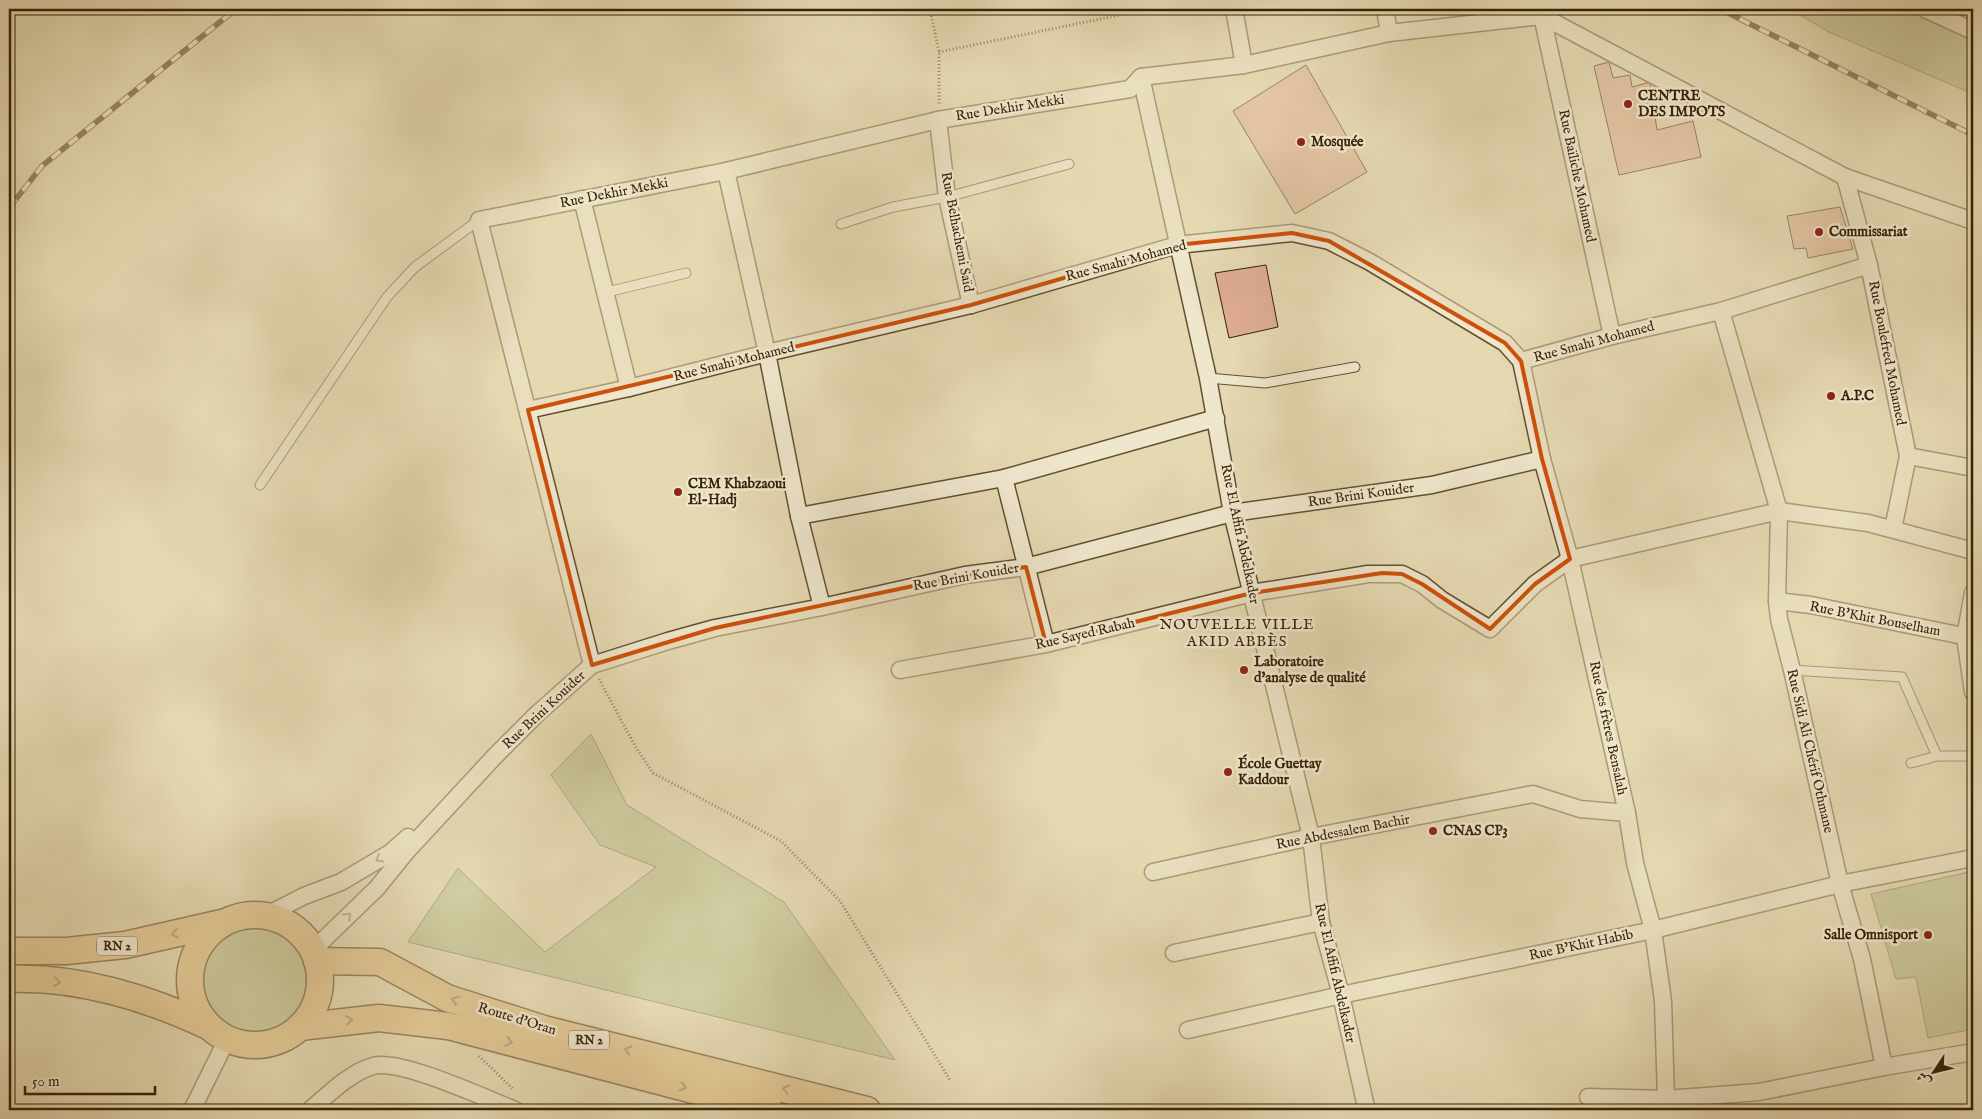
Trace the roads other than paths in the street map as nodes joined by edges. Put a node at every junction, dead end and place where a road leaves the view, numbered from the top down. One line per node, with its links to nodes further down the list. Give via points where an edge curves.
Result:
1 (1234, 9): 7 (street)
2 (1385, 9): 6 (street)
3 (1926, 9): 5 (street)
4 (1542, 16): 6 (street, Rue Dekhir Mekki); 12 (street); 24 (street, Rue Baïliche Mohamed)
5 (1973, 31)
6 (1389, 33): 7 (street, Rue Dekhir Mekki)
7 (1244, 65): 8 (street, Rue Dekhir Mekki)
8 (1140, 77): 9 (street, Rue Dekhir Mekki, via 1130,89); 18 (street, Rue El Affifi Abdelkader)
9 (938, 120): 11 (street, Rue Dekhir Mekki); 13 (street, Rue Belhachemi Saïd)
10 (1069, 164): 13 (lane)
11 (726, 171): 14 (street, Rue Dekhir Mekki); 25 (street)
12 (1845, 178): 16 (street); 19 (street, Rue Boulefred Mohamed)
13 (947, 197): 17 (lane, via 893,207); 22 (street, Rue Belhachemi Saïd)
14 (582, 199): 15 (street, Rue Dekhir Mekki); 21 (street)
15 (479, 220): 30 (street); 36 (lane, via 415,267 387,297)
16 (1973, 221)
17 (841, 224)
18 (1177, 245): 22 (street, Rue Smahi Mohamed); 26 (street, Rue Smahi Mohamed, via 1292,233 1329,241 1506,343); 28 (street, Rue El Affifi Abdelkader)
19 (1869, 265): 23 (street, Rue Smahi Mohamed); 32 (street, Rue Boulefred Mohamed)
20 (686, 273): 21 (lane)
21 (607, 292): 29 (street)
22 (971, 305): 25 (street, Rue Smahi Mohamed)
23 (1721, 310): 24 (street, Rue Smahi Mohamed); 37 (street, Rue Sidi Ali Chérif Othmane)
24 (1612, 336): 26 (street, Rue Smahi Mohamed)
25 (766, 353): 29 (street, Rue Smahi Mohamed); 39 (street)
26 (1521, 361): 33 (street, Rue des frères Bensalah)
27 (1355, 367): 28 (lane, via 1265,383)
28 (1208, 378): 31 (street, Rue El Affifi Abdelkader)
29 (630, 388): 30 (street, Rue Smahi Mohamed)
30 (528, 410): 50 (street)
31 (1216, 418): 35 (street); 38 (street, Rue El Affifi Abdelkader)
32 (1908, 456): 34 (street); 40 (street, Rue Boulefred Mohamed)
33 (1542, 459): 38 (street, Rue Brini Kouider, via 1432,485); 42 (street, Rue des frères Bensalah)
34 (1973, 468)
35 (1004, 478): 39 (street); 43 (street)
36 (260, 485)
37 (1779, 512): 40 (street); 42 (street); 46 (street, Rue Sidi Ali Chérif Othmane)
38 (1232, 513): 43 (street, Rue Brini Kouider); 44 (street, Rue El Affifi Abdelkader)
39 (799, 516): 47 (street)
40 (1893, 529): 41 (street)
41 (1973, 551)
42 (1570, 559): 44 (street, Rue Sayed Rabah, via 1535,584 1490,629 1402,574 1368,574); 58 (street, Rue des frères Bensalah)
43 (1026, 566): 47 (street, Rue Brini Kouider, via 965,575); 49 (street)
44 (1252, 593): 49 (street, Rue Sayed Rabah); 59 (street, Rue El Affifi Abdelkader)
45 (1973, 593): 48 (street)
46 (1777, 601): 48 (street, Rue B'Khit Bouselham, via 1811,605); 52 (street, Rue Sidi Ali Chérif Othmane)
47 (822, 607): 50 (street, Rue Brini Kouider, via 706,631)
48 (1969, 638): 53 (street)
49 (1046, 644): 51 (street, Rue Sayed Rabah)
50 (592, 665): 57 (street, Rue Brini Kouider, via 523,728)
51 (900, 670)
52 (1792, 670): 54 (lane, via 1902,677); 62 (street, Rue Sidi Ali Chérif Othmane)
53 (1973, 692)
54 (1937, 756): 55 (lane); 56 (lane)
55 (1973, 756)
56 (1911, 764)
57 (445, 808): 63 (street, one-way to 63, via 382,858 341,882); 69 (street, one-way to 57)
58 (1627, 813): 59 (street, Rue Abdessalem Bachir, via 1580,809 1533,794); 66 (street, Rue des frères Bensalah)
59 (1311, 838): 61 (street, Rue Abdessalem Bachir); 64 (street, Rue El Affifi Abdelkader)
60 (1973, 858): 62 (street, Rue B'Khit Habib)
61 (1153, 872)
62 (1840, 884): 66 (street, Rue B'Khit Habib); 76 (street, Rue Sidi Ali Chérif Othmane, via 1862,959)
63 (265, 916): 65 (main road, via 236,917); 69 (main road, via 293,927)
64 (1321, 922): 68 (street); 71 (street, Rue El Affifi Abdelkader)
65 (223, 923): 67 (main road, RN 2, one-way to 67, via 125,945 66,951); 74 (main road, via 207,936 196,952 190,972 191,992 198,1011)
66 (1653, 930): 71 (street, Rue B'Khit Habib); 78 (street, Rue des frères Bensalah, via 1663,1001)
67 (9, 951)
68 (1174, 953)
69 (315, 955): 72 (main road, via 320,979 318,996 312,1013); 84 (main road, Route d'Oran / RN 2, one-way to 69, via 544,1029 447,998 380,962)
70 (9, 978): 74 (main road, one-way to 74, via 81,985 124,994 179,1013)
71 (1341, 995): 73 (street, Rue B'Khit Habib); 80 (street, Rue El Affifi Abdelkader)
72 (300, 1027): 74 (main road, via 284,1039 265,1045 246,1045); 83 (main road, Route d'Oran / RN 2, one-way to 83, via 379,1018 448,1026)
73 (1188, 1030)
74 (218, 1033): 81 (street)
75 (1973, 1052): 76 (street)
76 (1884, 1067): 78 (street, via 1759,1092)
77 (1588, 1097): 78 (street)
78 (1666, 1099)
79 (517, 1103): 82 (street, via 390,1066 373,1066 353,1076)
80 (1366, 1107)
81 (192, 1110)
82 (310, 1110)
83 (770, 1110)
84 (867, 1110)

